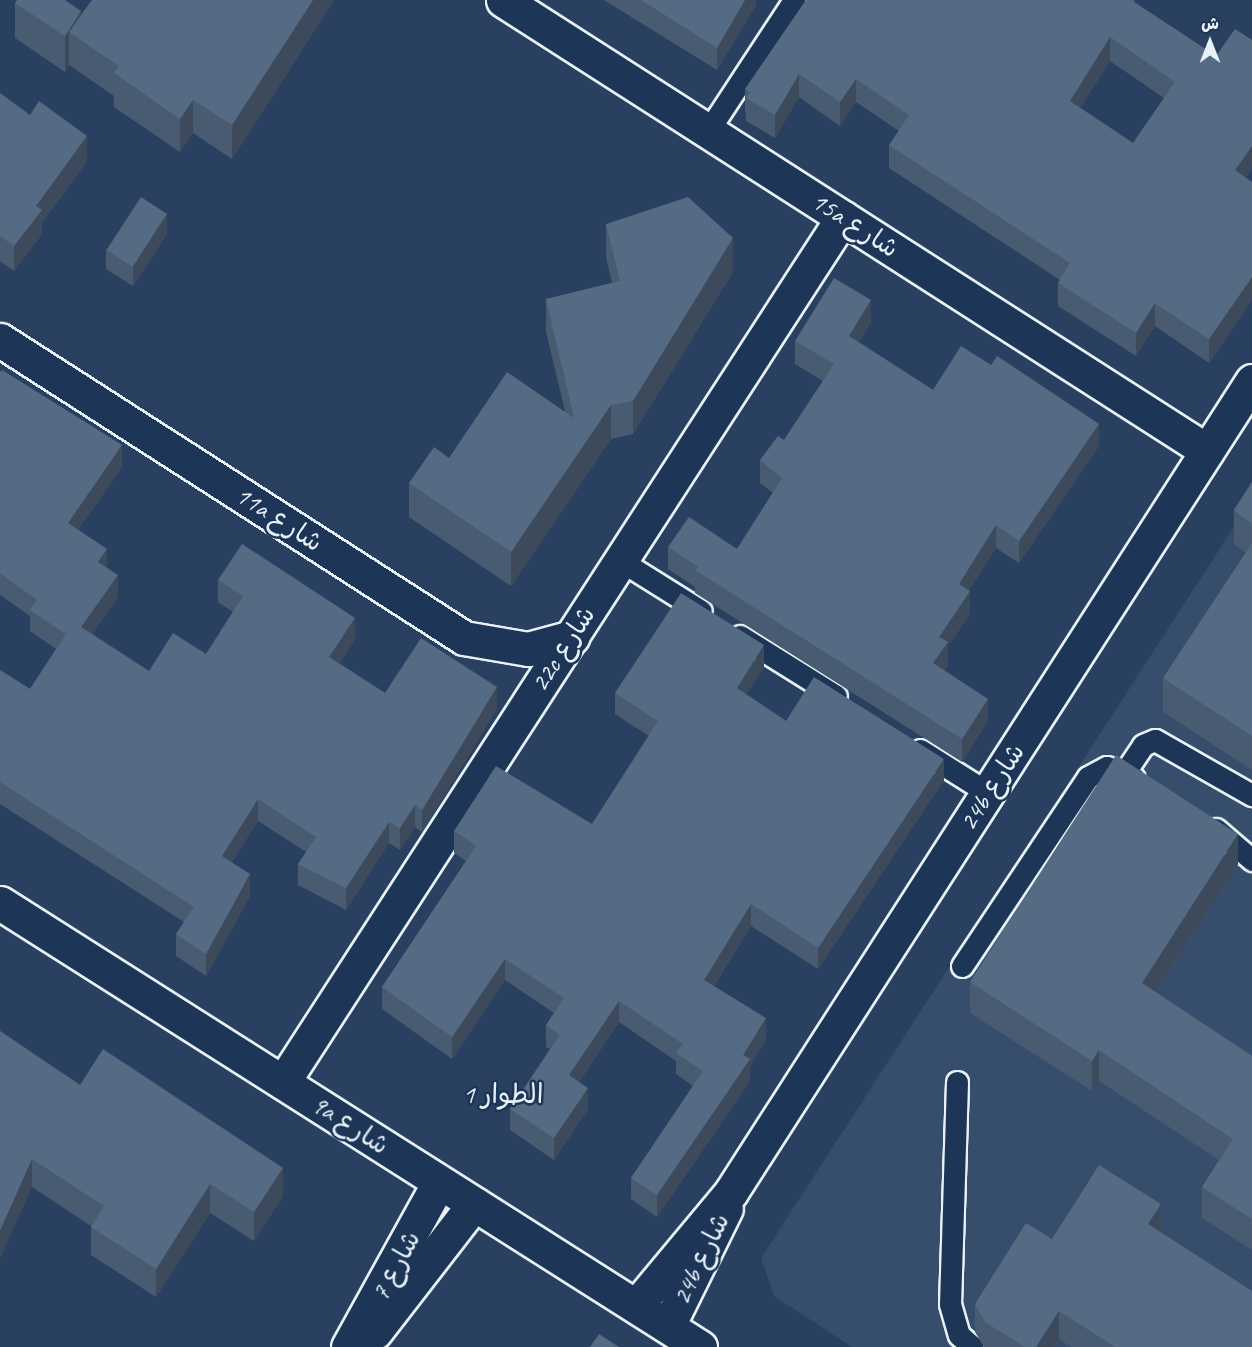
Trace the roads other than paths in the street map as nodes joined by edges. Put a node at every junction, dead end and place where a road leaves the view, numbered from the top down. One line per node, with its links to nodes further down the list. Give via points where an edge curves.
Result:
1 (503, 0): 3 (street, 15a شارع)
2 (794, 0): 3 (lane)
3 (708, 131): 4 (street, 15a شارع)
4 (843, 217): 7 (street, 15a شارع); 8 (street, 22c شارع)
5 (0, 340): 9 (street, 11a شارع, via 464,638 528,649)
6 (1252, 381): 7 (street, 24b شارع)
7 (1207, 451): 14 (street, 24b شارع)
8 (621, 561): 9 (street, 22c شارع); 10 (lane)
9 (572, 637): 20 (street, 22c شارع)
10 (859, 711)
11 (899, 736): 14 (lane)
12 (1125, 772): 13 (lane); 15 (lane, via 1143,745 1155,740); 19 (lane, via 1107,767 1088,777)
13 (1155, 791)
14 (988, 793): 23 (street, 24b شارع)
15 (1252, 795)
16 (1196, 816): 17 (lane)
17 (1252, 860)
18 (0, 903): 20 (street, 9a شارع)
19 (962, 966)
20 (283, 1082): 22 (street, 9a شارع)
21 (957, 1082): 30 (lane, via 950,1304 960,1335)
22 (439, 1182): 24 (street, 9a شارع); 27 (street, شارع 7)
23 (731, 1192): 25 (street, 24b شارع); 26 (street, 24b شارع, via 707,1253)
24 (474, 1204): 25 (street, 9a شارع); 28 (street, شارع 7, via 393,1314)
25 (637, 1305): 26 (street, 9a شارع)
26 (668, 1326): 29 (street, 9a شارع)
27 (348, 1347)
28 (355, 1347)
29 (700, 1347)
30 (973, 1347)

